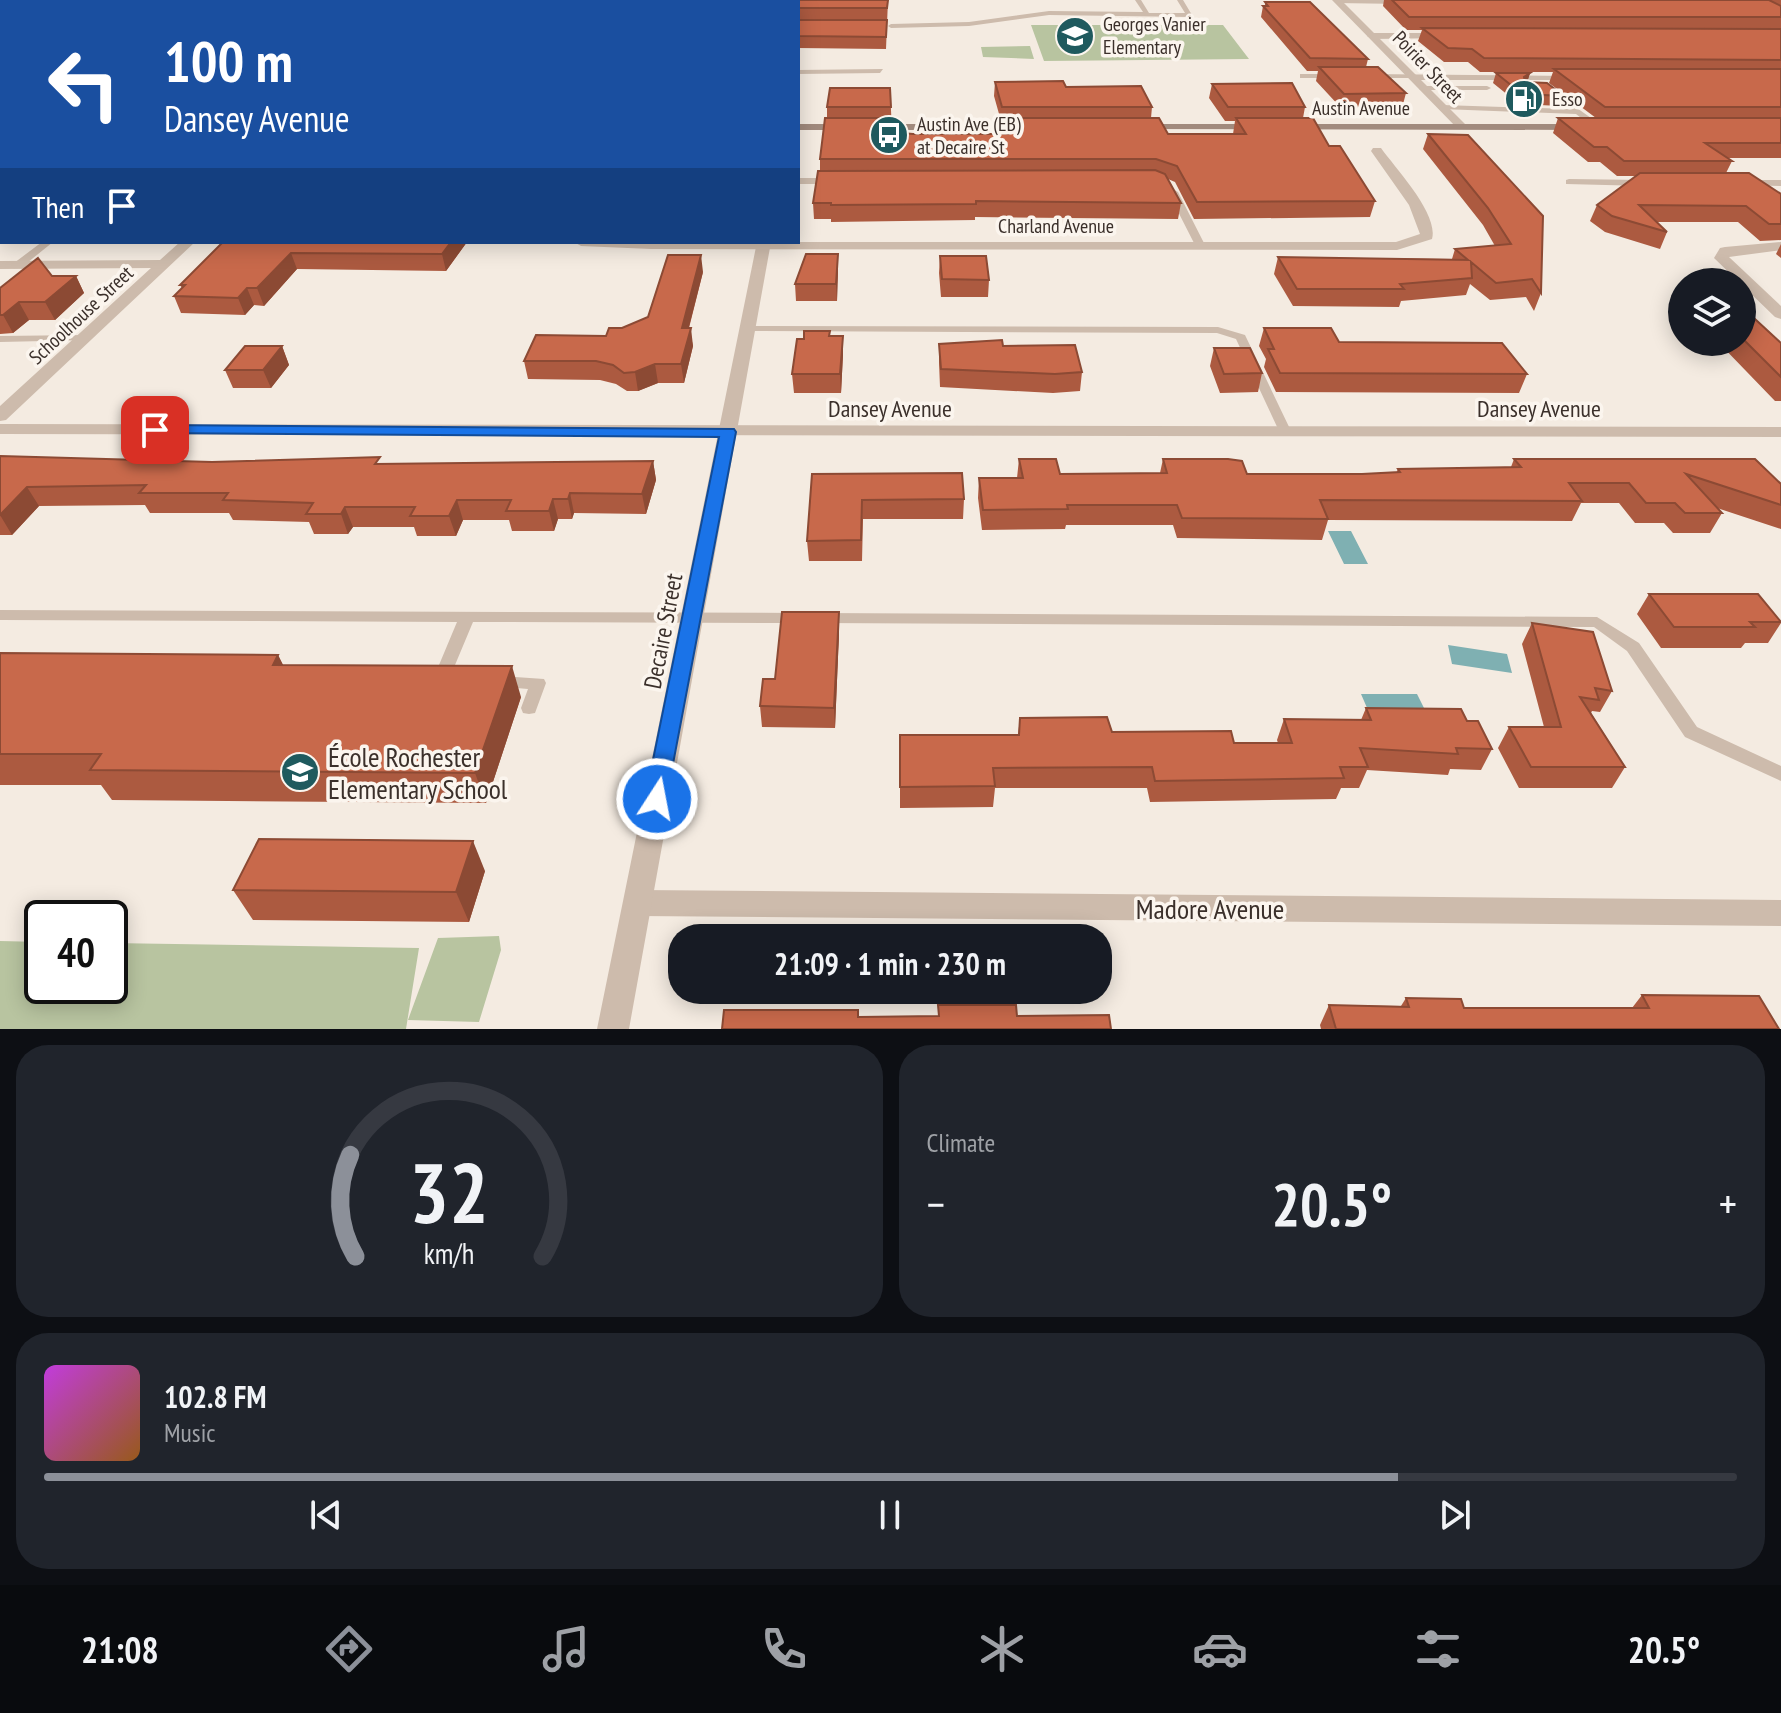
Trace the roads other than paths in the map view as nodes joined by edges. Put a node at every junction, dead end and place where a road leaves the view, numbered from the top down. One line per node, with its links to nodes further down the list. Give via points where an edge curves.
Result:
1 (1099, 0): 6 (lane)
2 (1138, 0): 7 (lane)
3 (1180, 0): 7 (lane, via 1189,15)
4 (1337, 1): 5 (lane); 10 (street, Poirier Street)
5 (1418, 2)
6 (1105, 14): 7 (lane); 9 (lane, via 1049,13 969,24)
7 (1147, 14)
8 (877, 26): 9 (street)
9 (891, 26)
10 (1372, 36): 11 (street); 17 (street, Poirier Street)
11 (1453, 36)
12 (880, 71): 13 (lane)
13 (800, 72)
14 (1303, 76): 15 (lane)
15 (1348, 76)
16 (1364, 76): 17 (lane)
17 (1412, 77): 18 (lane); 19 (street, Poirier Street)
18 (1582, 78)
19 (1423, 88): 20 (lane); 25 (street, Poirier Street)
20 (1469, 88): 21 (lane); 24 (lane, via 1546,88)
21 (1484, 101): 22 (lane); 26 (lane)
22 (1515, 101)
23 (1536, 102): 24 (lane)
24 (1564, 102): 28 (lane)
25 (1442, 107): 26 (lane); 29 (street, Poirier Street)
26 (1493, 109): 27 (lane)
27 (1507, 109): 28 (lane); 30 (lane)
28 (1577, 112): 34 (lane)
29 (1461, 126): 30 (main road, Austin Avenue); 33 (main road, Austin Avenue)
30 (1527, 126): 34 (main road, Austin Avenue)
31 (800, 127): 32 (main road)
32 (1046, 127)
33 (1124, 127)
34 (1598, 127): 35 (main road, Austin Avenue)
35 (1614, 127)
36 (1377, 151): 47 (street, Charland Avenue, via 1424,218 1427,236 1419,241 1397,246)
37 (800, 181): 38 (lane)
38 (844, 181)
39 (1569, 182): 40 (lane)
40 (1660, 183)
41 (1736, 183): 42 (lane)
42 (1781, 183)
43 (1169, 185): 47 (lane)
44 (45, 244): 51 (lane)
45 (186, 244): 49 (street, Schoolhouse Street)
46 (764, 244): 47 (street, Charland Avenue); 53 (street, Decaire Street)
47 (1200, 245)
48 (1781, 246): 52 (street, via 1733,248 1721,258)
49 (164, 264): 51 (street); 54 (street, Schoolhouse Street)
50 (0, 265): 51 (street)
51 (18, 265)
52 (1781, 314)
53 (747, 329): 58 (lane, via 1218,330 1241,337); 59 (street, Decaire Street)
54 (85, 338): 55 (lane); 56 (street, Schoolhouse Street)
55 (0, 339)
56 (0, 416)
57 (0, 429): 59 (street, Dansey Avenue)
58 (1285, 431): 59 (street, Dansey Avenue); 60 (street, Dansey Avenue)
59 (728, 432): 63 (street, Decaire Street)
60 (1781, 432)
61 (0, 615): 62 (lane)
62 (467, 617): 63 (lane); 64 (lane, via 447,665 453,682 538,683)
63 (692, 617): 65 (lane, via 1597,622 1633,647 1691,732); 66 (street, Decaire Street)
64 (529, 708)
65 (1781, 774)
66 (638, 903): 67 (street, Madore Avenue); 68 (street, Decaire Street)
67 (1781, 913)
68 (613, 1029)

